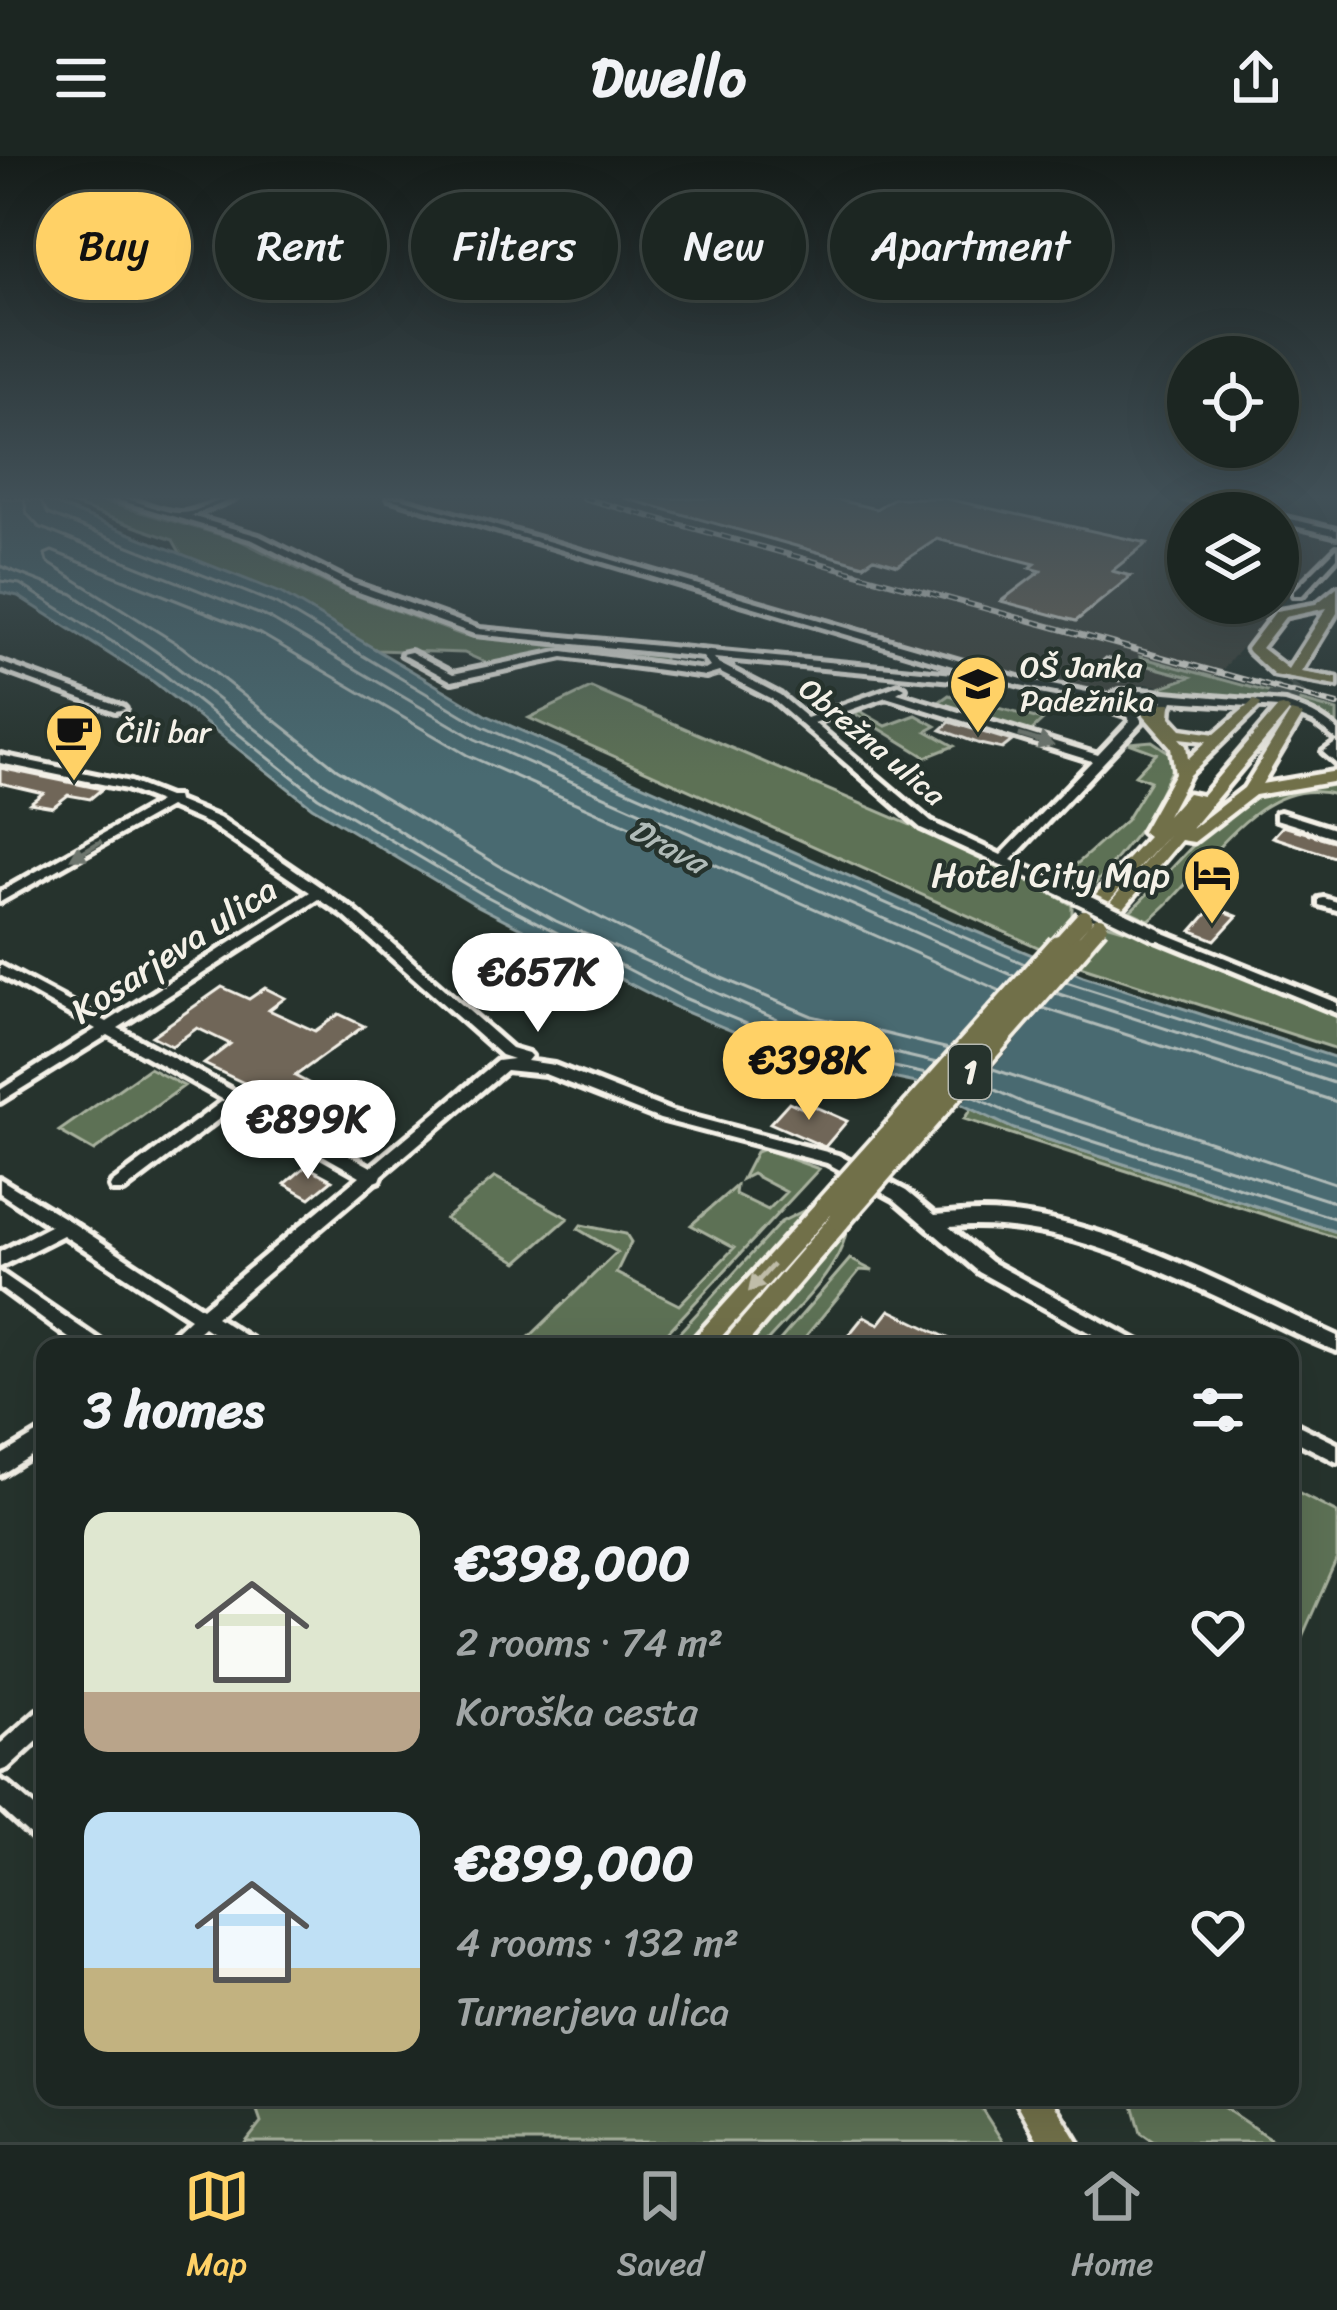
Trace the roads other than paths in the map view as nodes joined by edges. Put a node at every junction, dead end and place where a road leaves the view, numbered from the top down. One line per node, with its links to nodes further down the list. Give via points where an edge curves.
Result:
1 (365, 591): 10 (street, via 478,632)
2 (707, 591): 15 (street)
3 (1337, 591): 5 (main road, via 1320,607)
4 (1337, 602): 8 (main road)
5 (1299, 611)
6 (1299, 617): 8 (main road, via 1313,619)
7 (1273, 624): 16 (main road, via 1256,642 1256,656 1296,677)
8 (1329, 638): 13 (main road)
9 (407, 653): 12 (street, via 452,679 563,655 706,673)
10 (707, 655): 12 (street, Obrežna ulica); 14 (street)
11 (0, 664): 22 (street)
12 (719, 668): 23 (street, Obrežna ulica)
13 (1301, 673)
14 (919, 674): 15 (street); 17 (street)
15 (991, 674): 18 (street)
16 (1337, 682)
17 (890, 694): 23 (street); 28 (street, one-way to 28)
18 (1089, 694): 19 (street); 28 (street, via 1090,702 1136,718)
19 (1142, 694): 20 (street); 30 (main road, via 1182,753)
20 (1168, 702): 24 (street, via 1267,701 1316,718); 25 (main road, via 1163,717 1176,733)
21 (1275, 709): 25 (main road); 26 (main road); 35 (main road, 1)
22 (119, 710)
23 (807, 722): 36 (street, Obrežna ulica, via 926,825)
24 (1337, 736)
25 (1215, 738): 30 (main road)
26 (1274, 754): 29 (main road, via 1283,772 1306,778 1326,775); 31 (main road)
27 (0, 759): 32 (street)
28 (1102, 760): 36 (street)
29 (1336, 760): 31 (main road)
30 (1183, 773): 35 (main road)
31 (1250, 791): 35 (main road)
32 (172, 800): 37 (street); 38 (street, one-way to 38)
33 (1280, 816): 34 (street)
34 (1337, 834)
35 (1149, 856): 48 (main road, 1, bridge)
36 (1003, 861): 40 (street, Obrežna ulica, bridge)
37 (320, 892): 41 (street, Kosarjeva ulica); 42 (street)
38 (0, 898)
39 (0, 969): 41 (street)
40 (1337, 1008)
41 (111, 1028): 43 (street, Kosarjeva ulica); 44 (street)
42 (512, 1059): 45 (street); 49 (street, via 665,1115 832,1159)
43 (0, 1097)
44 (238, 1097): 45 (street); 47 (street)
45 (374, 1176): 53 (street)
46 (0, 1185): 50 (street)
47 (118, 1187)
48 (832, 1214): 57 (main road, 1, one-way to 57); 58 (main road, 1)
49 (932, 1222): 59 (street, via 985,1267); 60 (street, via 974,1217 1063,1230)
50 (65, 1226): 51 (street); 53 (street)
51 (0, 1260)
52 (0, 1279): 54 (street)
53 (203, 1318): 55 (street); 56 (street)
54 (82, 1338)
55 (179, 1338)
56 (234, 1338)
57 (707, 1338)
58 (737, 1338)
59 (1115, 1338)
60 (1337, 1344)
61 (1299, 1434): 63 (street)
62 (36, 1444): 64 (street)
63 (1337, 1454)
64 (0, 1467)
65 (36, 1727): 66 (street)
66 (0, 1760)
67 (0, 1792): 68 (street)
68 (36, 1824)
69 (1036, 2106): 70 (main road)
70 (1060, 2142)

